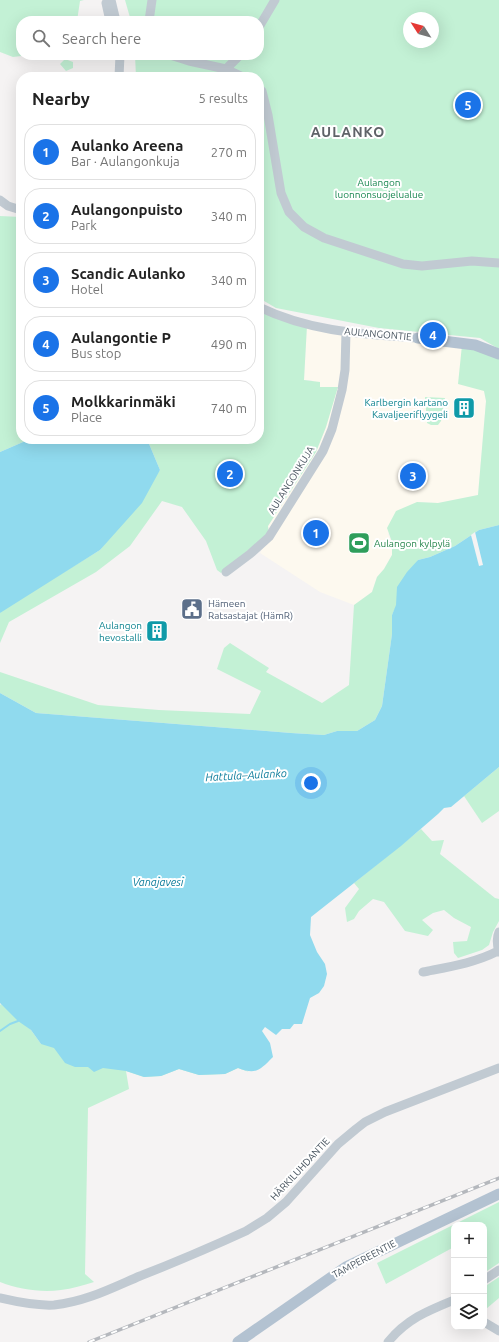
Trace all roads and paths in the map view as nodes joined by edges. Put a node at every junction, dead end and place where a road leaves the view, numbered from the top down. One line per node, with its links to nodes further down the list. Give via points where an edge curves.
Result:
1 (106, 0): 5 (street)
2 (111, 0): 6 (street)
3 (152, 0): 7 (street)
4 (275, 0): 8 (street)
5 (109, 16)
6 (115, 16)
7 (150, 16)
8 (264, 19)
9 (120, 60): 13 (street)
10 (186, 60): 12 (street)
11 (235, 60): 12 (street)
12 (226, 69): 14 (street)
13 (119, 72)
14 (232, 72)
15 (264, 99): 18 (street, via 281,193 289,212 304,227 324,238 403,264 422,266 472,261)
16 (0, 200): 17 (street)
17 (16, 208)
18 (499, 264)
19 (264, 309): 20 (street, AULANGONTIE, via 307,324)
20 (346, 332): 21 (street, AULANGONTIE); 23 (street, AULANGONKUJA, via 342,390 332,429 323,451 269,537)
21 (418, 338): 22 (main road, AULANGONTIE, via 475,345)
22 (499, 354)
23 (226, 572)
24 (499, 932): 25 (street)
25 (499, 952): 26 (street)
26 (423, 972)
27 (499, 1068): 31 (street, HÄRKILUHDANTIE, via 365,1122 338,1144 286,1202 246,1231 78,1300 52,1305)
28 (499, 1194): 35 (main road, TAMPEREENTIE, via 346,1267)
29 (499, 1270): 30 (street)
30 (487, 1278)
31 (0, 1298)
32 (451, 1301): 36 (street, via 412,1319)
33 (487, 1324): 34 (street)
34 (499, 1331)
35 (238, 1342)
36 (388, 1342)

